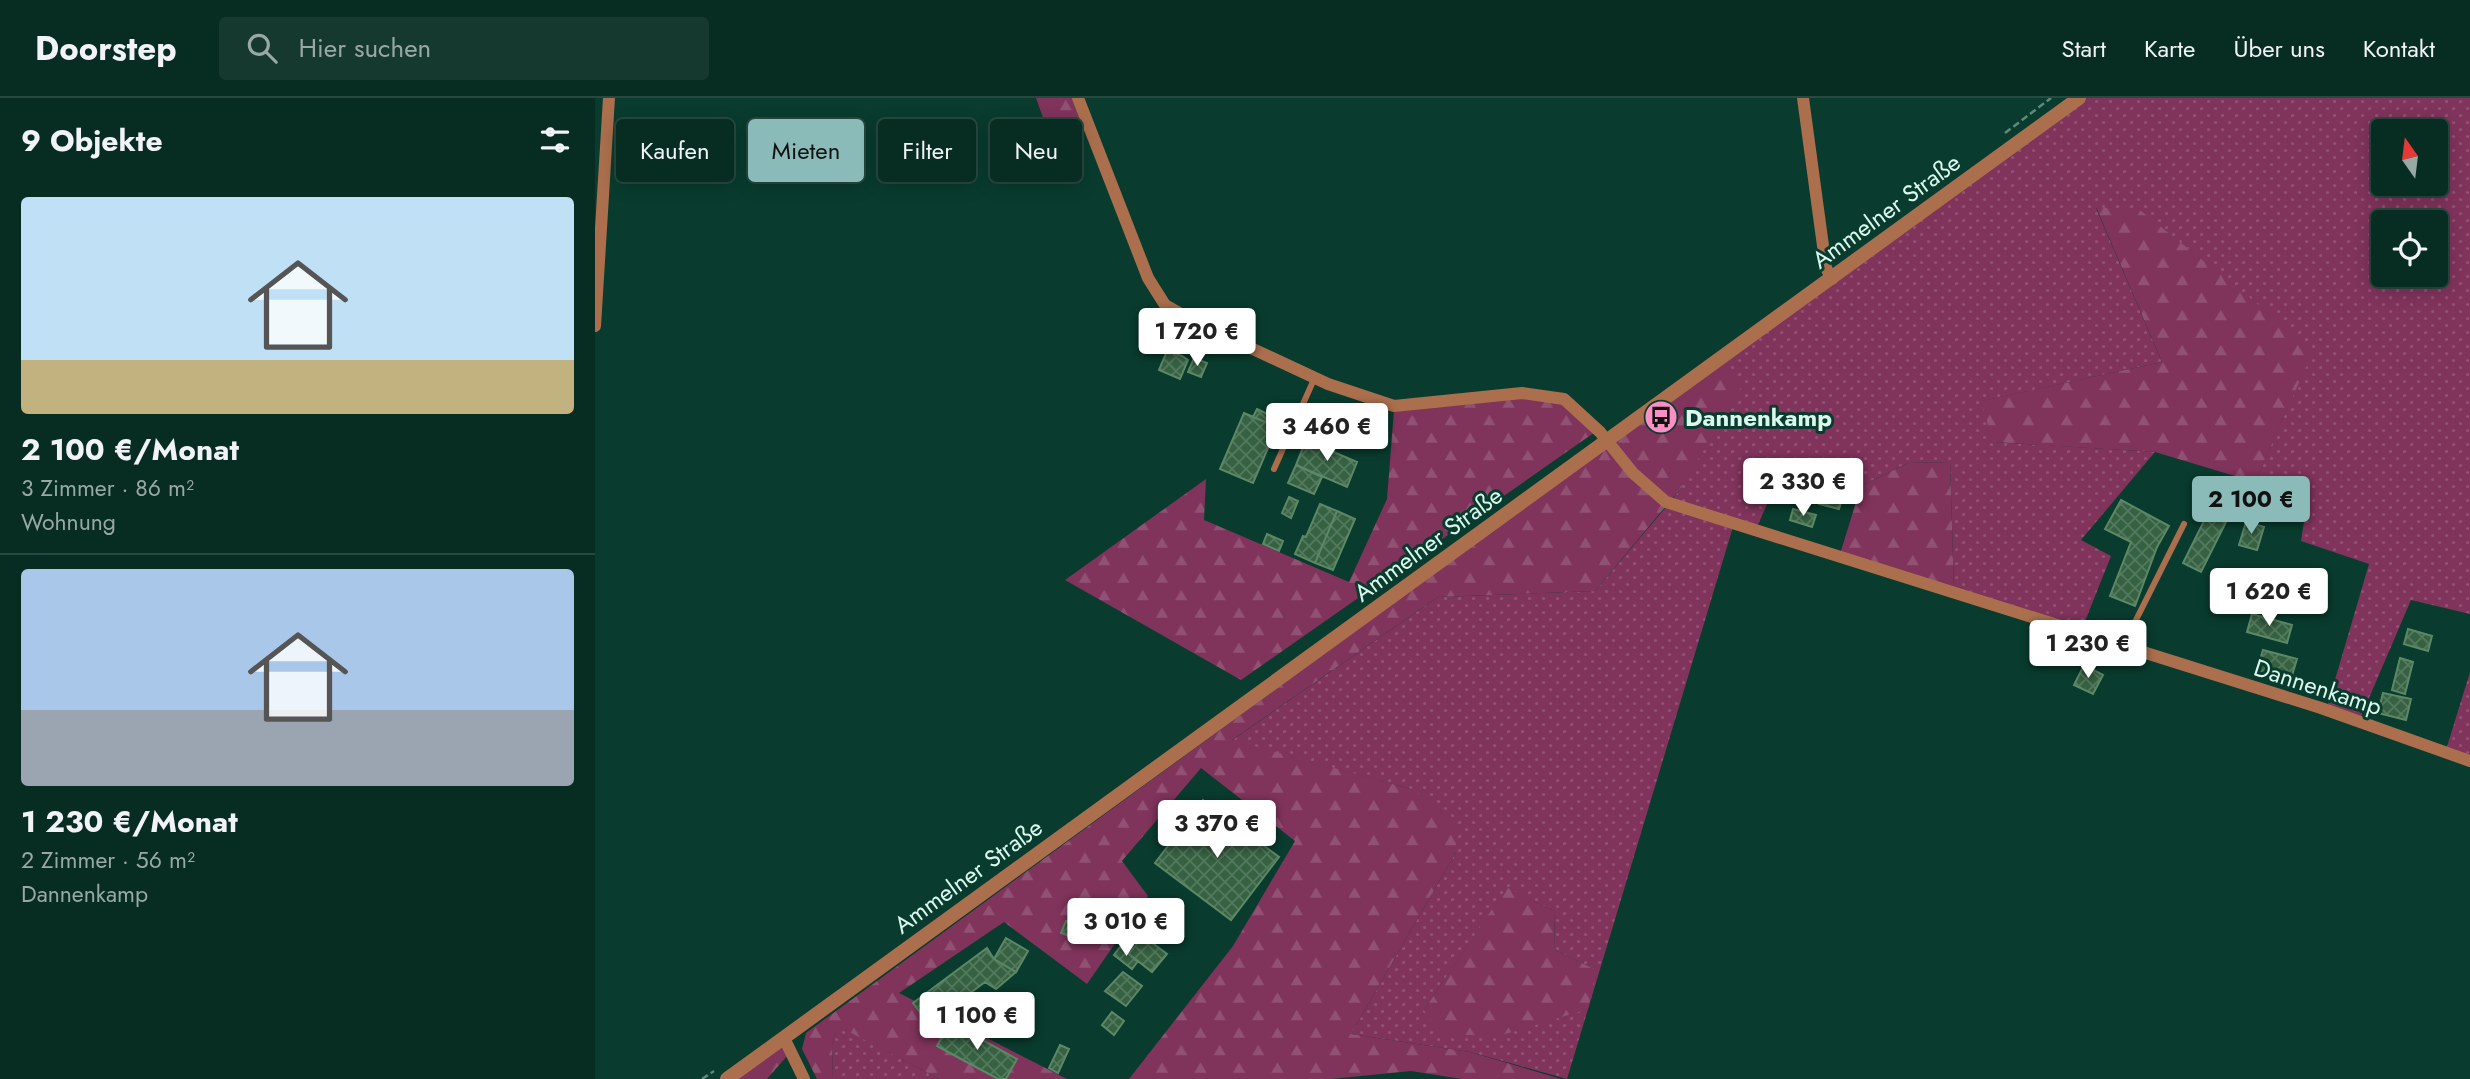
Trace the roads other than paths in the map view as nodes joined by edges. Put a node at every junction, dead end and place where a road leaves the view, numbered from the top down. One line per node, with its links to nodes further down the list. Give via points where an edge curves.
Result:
1 (609, 98): 6 (street)
2 (1078, 98): 7 (street, Dannenkamp, via 1148,278 1165,304)
3 (1803, 98): 5 (street, via 1826,268)
4 (2079, 98): 5 (street, Ammelner Straße)
5 (1832, 279): 8 (street, Ammelner Straße)
6 (595, 326)
7 (1315, 377): 8 (street, Dannenkamp, via 1394,406 1522,393 1564,399); 9 (lane)
8 (1607, 442): 11 (street, Dannenkamp, via 1666,502); 13 (street, Ammelner Straße)
9 (1274, 469)
10 (2185, 524): 11 (lane)
11 (2123, 646): 12 (street, Dannenkamp)
12 (2470, 761)
13 (784, 1038): 14 (street, Ammelner Straße); 15 (street)
14 (727, 1079)
15 (804, 1079)

